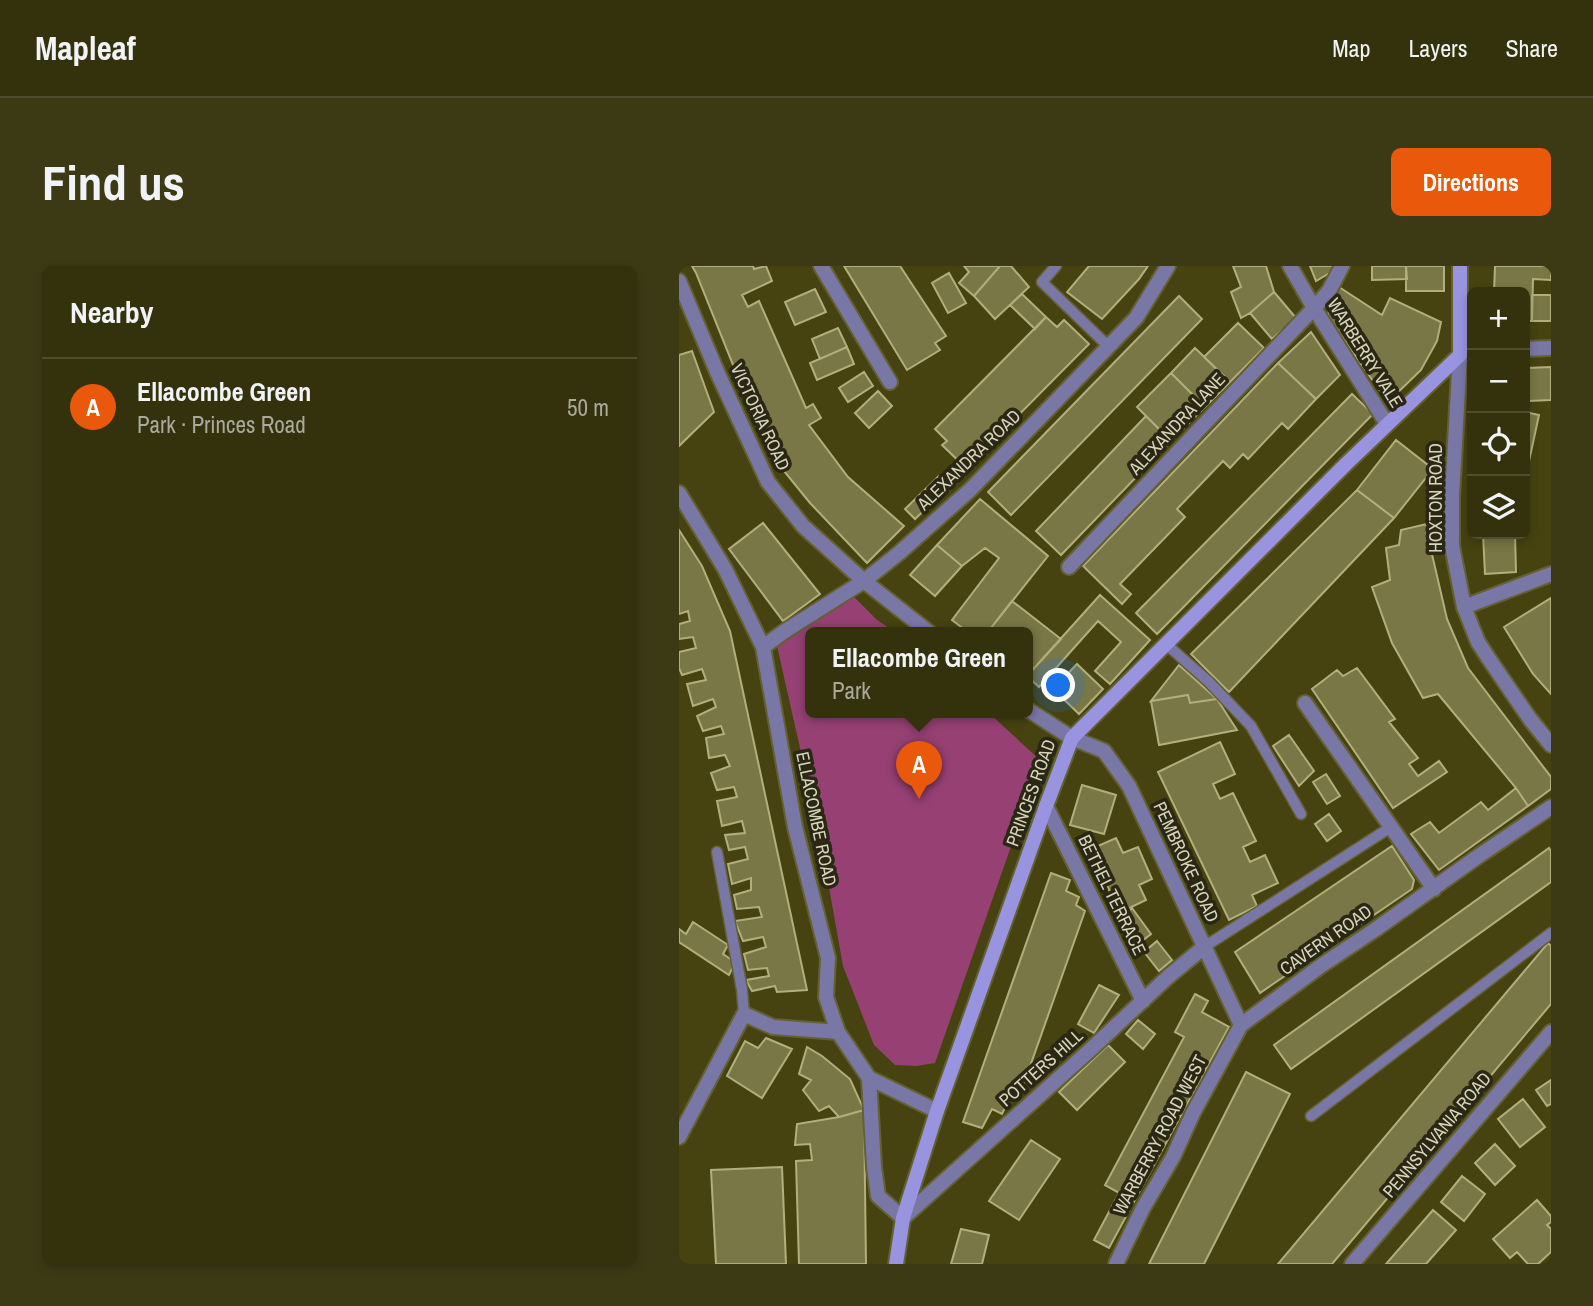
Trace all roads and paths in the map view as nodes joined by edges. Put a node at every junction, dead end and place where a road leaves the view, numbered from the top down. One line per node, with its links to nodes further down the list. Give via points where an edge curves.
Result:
1 (821, 266): 13 (street)
2 (1056, 266): 9 (lane, via 1042,282)
3 (1168, 266): 9 (street, ALEXANDRA ROAD, via 1136,318)
4 (1290, 266): 8 (street, WARBERRY VALE)
5 (1342, 266): 8 (street, ALEXANDRA LANE)
6 (1460, 266): 12 (street, HOXTON ROAD)
7 (679, 281): 18 (street, VICTORIA ROAD, via 768,482 803,526)
8 (1314, 308): 14 (street, WARBERRY VALE); 16 (street, ALEXANDRA LANE)
9 (1108, 346): 18 (street, ALEXANDRA ROAD, via 970,490)
10 (1551, 348): 11 (street)
11 (1530, 349)
12 (1466, 355): 14 (street, PRINCES ROAD); 19 (street, HOXTON ROAD, via 1452,497 1452,546)
13 (890, 382)
14 (1387, 425): 21 (street, PRINCES ROAD)
15 (679, 493): 22 (street, ELLACOMBE ROAD, via 725,569)
16 (1069, 567)
17 (1551, 575): 19 (street)
18 (864, 581): 20 (street, VICTORIA ROAD); 22 (street, ALEXANDRA ROAD)
19 (1464, 607): 26 (street, HOXTON ROAD, via 1478,642)
20 (922, 627)
21 (1166, 644): 25 (street, PRINCES ROAD); 29 (lane, via 1251,726)
22 (763, 647): 38 (street, ELLACOMBE ROAD, via 796,827 828,958 826,997)
23 (1305, 703): 30 (street)
24 (1033, 713): 25 (street)
25 (1072, 738): 27 (street, PRINCES ROAD); 34 (street, PEMBROKE ROAD, via 1104,751 1129,786)
26 (1551, 745)
27 (1045, 806): 35 (street, BETHEL TERRACE); 41 (street, PRINCES ROAD)
28 (1551, 807): 32 (street, CAVERN ROAD)
29 (1301, 814)
30 (1391, 827): 32 (street); 34 (lane)
31 (717, 852): 36 (lane)
32 (1434, 888): 37 (street, CAVERN ROAD)
33 (1551, 933): 42 (lane)
34 (1204, 947): 35 (street, POTTERS HILL); 37 (street, PEMBROKE ROAD)
35 (1143, 1001): 44 (street, POTTERS HILL)
36 (744, 1014): 38 (street, via 773,1027); 43 (street)
37 (1241, 1025): 46 (street, WARBERRY ROAD WEST)
38 (838, 1032): 40 (street, ELLACOMBE ROAD)
39 (1551, 1032): 47 (street, PENNSYLVANIA ROAD)
40 (869, 1079): 41 (street); 44 (street, via 878,1196)
41 (937, 1111): 44 (street, PRINCES ROAD)
42 (1311, 1116)
43 (679, 1137)
44 (903, 1218): 45 (street, PRINCES ROAD)
45 (896, 1264)
46 (1116, 1264)
47 (1352, 1264)

